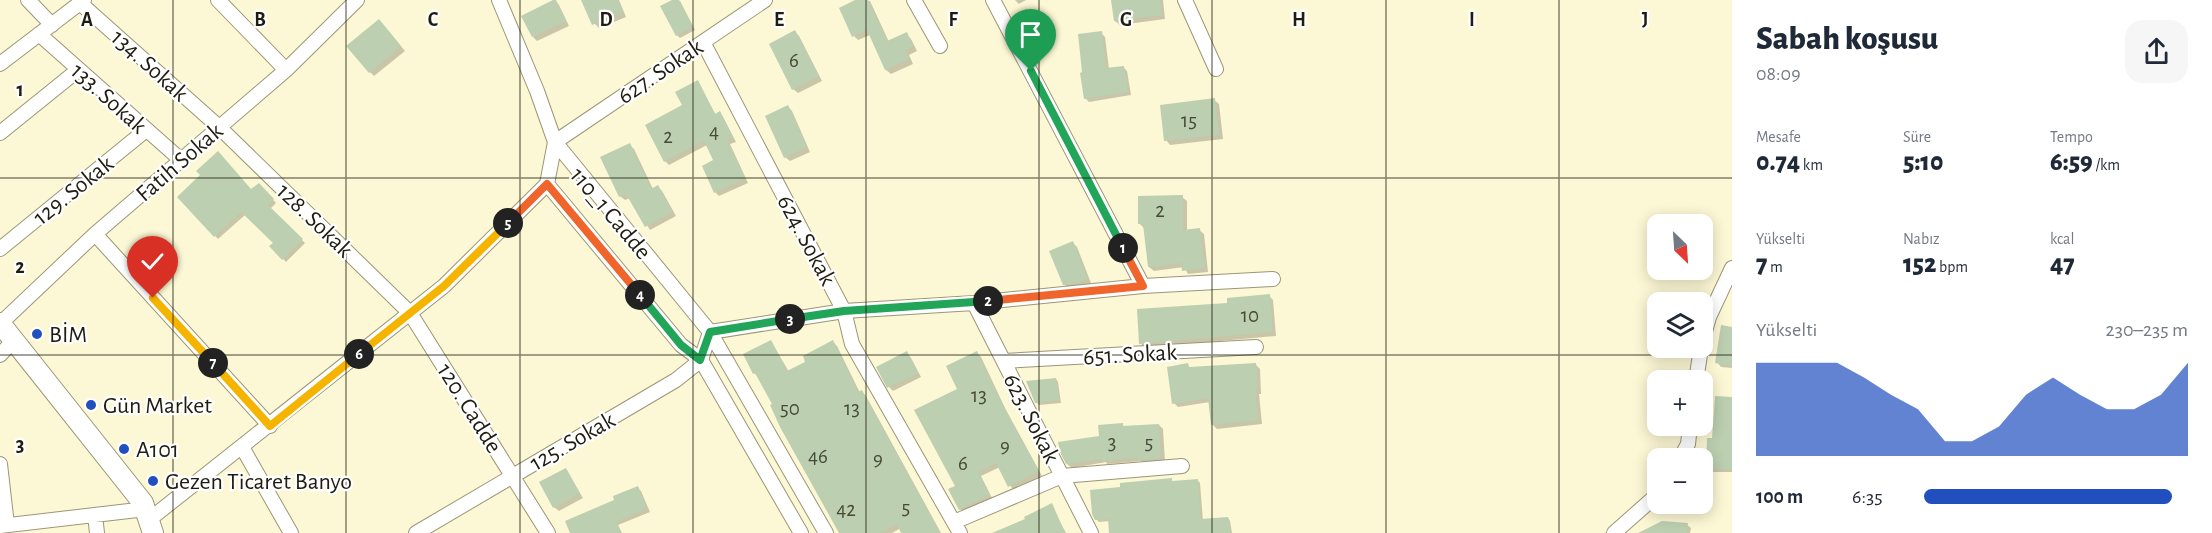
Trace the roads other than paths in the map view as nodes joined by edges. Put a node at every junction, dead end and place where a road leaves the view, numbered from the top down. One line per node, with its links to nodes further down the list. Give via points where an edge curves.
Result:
1 (28, 0): 10 (street)
2 (218, 0): 17 (street)
3 (357, 0): 17 (street, Fatih Sokak)
4 (765, 0): 12 (street, 627. Sokak)
5 (914, 0): 13 (street)
6 (993, 0): 28 (street)
7 (1185, 0): 15 (street)
8 (82, 1): 10 (street); 18 (street, 134. Sokak)
9 (503, 1): 21 (street, 110_1 Cadde)
10 (52, 25): 11 (street)
11 (39, 34): 14 (street); 16 (street, 133. Sokak)
12 (703, 42): 21 (street, 627. Sokak); 31 (street, 624. Sokak)
13 (940, 46)
14 (0, 64)
15 (1216, 69)
16 (78, 70): 19 (street, 133. Sokak); 20 (street)
17 (286, 70): 18 (street, Fatih Sokak)
18 (219, 127): 22 (street, Fatih Sokak); 32 (street, 128. Sokak)
19 (146, 130): 22 (street, 133. Sokak); 25 (street, 129. Sokak)
20 (0, 133)
21 (555, 142): 23 (street); 34 (street, 110_1 Cadde)
22 (181, 160): 24 (street, Fatih Sokak)
23 (547, 184): 32 (street, via 444,286); 38 (street, 110_1 Cadde, via 681,345)
24 (95, 234): 33 (street, Fatih Sokak); 40 (street)
25 (0, 249)
26 (1731, 275): 30 (street)
27 (1272, 279): 28 (street)
28 (1143, 286): 29 (street)
29 (975, 303): 31 (street); 39 (street, 623. Sokak)
30 (1713, 309)
31 (844, 311): 34 (street); 51 (street, 624. Sokak, via 852,344)
32 (410, 313): 40 (street); 44 (street, 120. Cadde)
33 (0, 323): 35 (street)
34 (710, 332): 38 (street); 57 (street, 110_1 Cadde)
35 (14, 340): 37 (street); 48 (street, via 143,503)
36 (1256, 346): 39 (street, 651. Sokak)
37 (0, 355)
38 (700, 360): 44 (street, 125. Sokak, via 676,380); 56 (street, 110_1 Cadde)
39 (1004, 361): 45 (street, 623. Sokak)
40 (270, 426): 41 (street)
41 (242, 447): 48 (street); 53 (street)
42 (0, 464): 50 (street)
43 (1182, 466): 45 (street)
44 (512, 475): 54 (street, 125. Sokak); 55 (street, 120. Cadde)
45 (1062, 476): 51 (street); 58 (street, 623. Sokak)
46 (1647, 504): 59 (street)
47 (94, 515): 48 (street); 49 (street); 52 (street)
48 (149, 520)
49 (57, 526): 50 (street)
50 (11, 527)
51 (957, 528)
52 (96, 533)
53 (291, 533)
54 (416, 533)
55 (549, 533)
56 (801, 533)
57 (826, 533)
58 (1091, 533)
59 (1614, 533)

